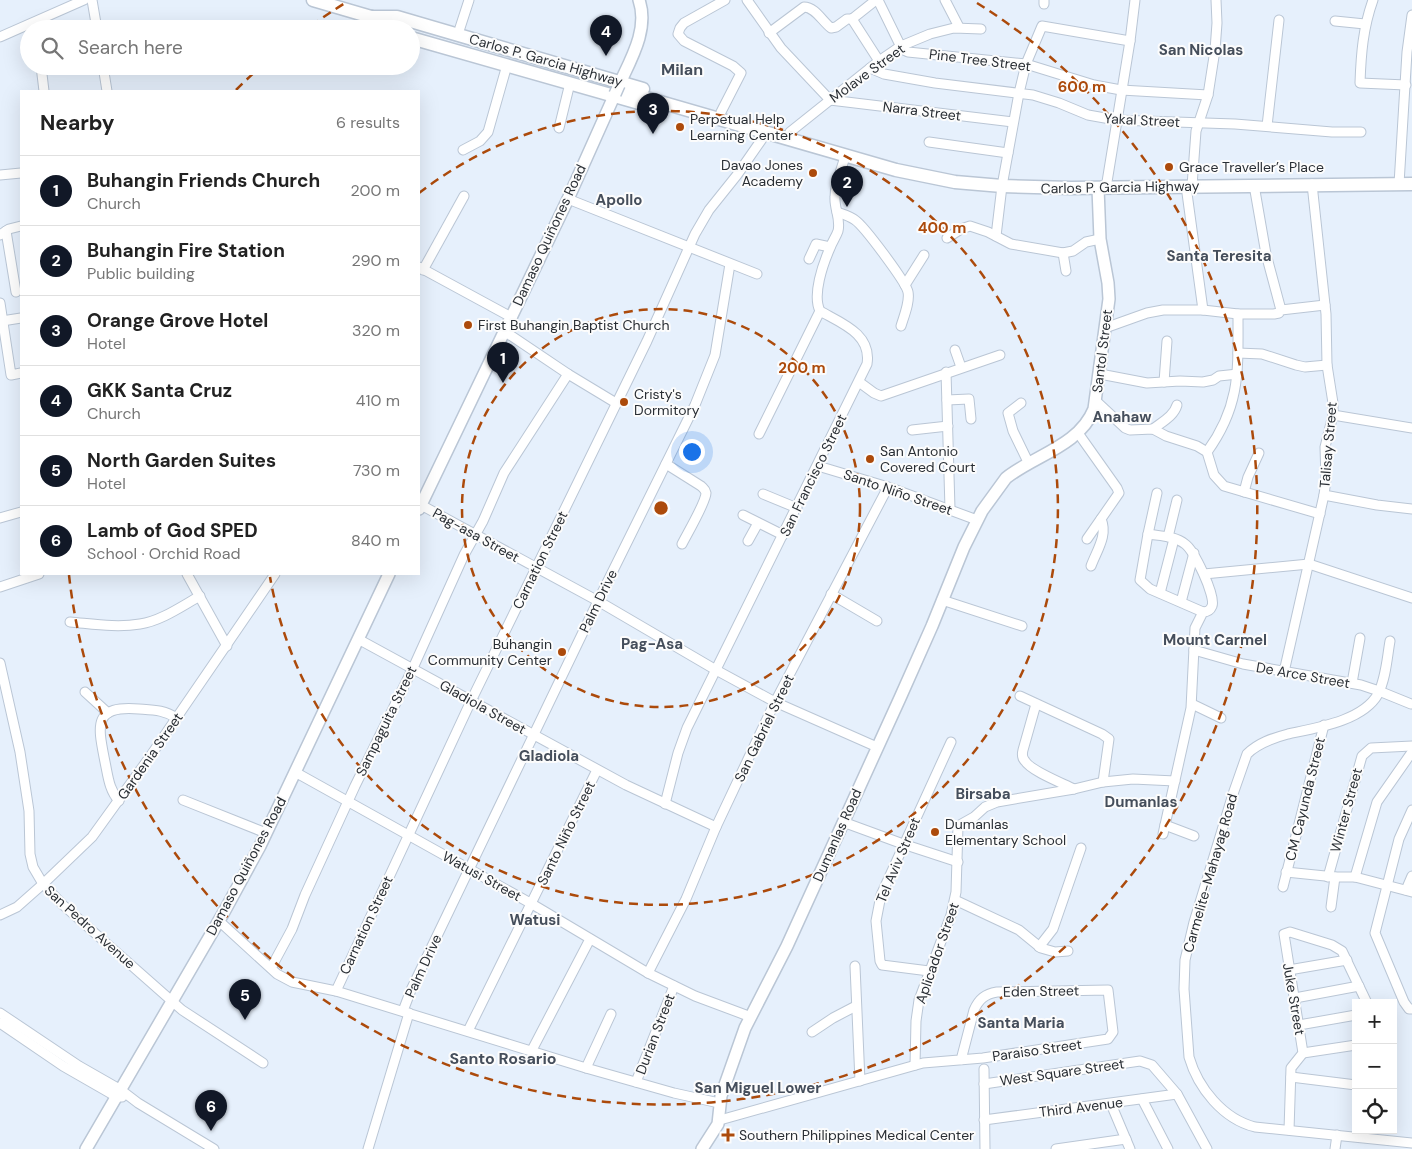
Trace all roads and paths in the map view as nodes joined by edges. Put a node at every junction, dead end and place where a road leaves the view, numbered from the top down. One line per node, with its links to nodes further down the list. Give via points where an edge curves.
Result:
1 (84, 0): 16 (street)
2 (92, 0): 17 (street)
3 (313, 0): 14 (highway, Carlos P. Garcia Highway)
4 (469, 0): 30 (street)
5 (639, 0): 43 (main road, Damaso Quiñones Road, via 640,32)
6 (725, 0): 50 (street, via 684,23 678,34 684,41 741,72)
7 (747, 0): 29 (street)
8 (877, 0): 15 (street); 34 (street)
9 (945, 0): 25 (street)
10 (1135, 0): 33 (street)
11 (1216, 0): 48 (street, via 1215,50)
12 (1373, 0): 24 (street)
13 (1412, 15): 42 (street)
14 (371, 17): 18 (highway, Carlos P. Garcia Highway); 19 (highway, Carlos P. Garcia Highway); 20 (highway, Carlos P. Garcia Highway, via 397,16)
15 (852, 19): 29 (street, via 833,29 813,10 804,7); 35 (street)
16 (46, 20)
17 (95, 20)
18 (375, 20)
19 (381, 20)
20 (411, 20)
21 (1279, 20): 54 (street)
22 (1336, 21): 24 (street)
23 (420, 23): 30 (highway, Carlos P. Garcia Highway)
24 (1365, 24): 42 (street, via 1360,52 1360,83)
25 (959, 27): 26 (street, Molave Street); 34 (street, Molave Street)
26 (981, 29)
27 (20, 30): 31 (street)
28 (420, 31): 43 (highway, Carlos P. Garcia Highway)
29 (769, 33): 49 (street)
30 (458, 34): 43 (highway, Carlos P. Garcia Highway)
31 (0, 37)
32 (420, 41): 37 (highway, Carlos P. Garcia Highway)
33 (1130, 41): 36 (street, via 1042,26); 46 (street)
34 (901, 46): 35 (street, Molave Street); 36 (street, Pine Tree Street, via 912,53)
35 (880, 61): 38 (street, Molave Street)
36 (1026, 64): 46 (street, Pine Tree Street, via 1094,86); 47 (street)
37 (507, 65): 41 (highway, Carlos P. Garcia Highway); 60 (street, via 488,132 480,141)
38 (870, 68): 47 (street, Yakal Street, via 891,76); 49 (street, Molave Street)
39 (42, 75): 44 (street)
40 (104, 75): 45 (street)
41 (570, 84): 43 (highway, Carlos P. Garcia Highway); 55 (street)
42 (1406, 84): 67 (street)
43 (617, 89): 50 (highway, Carlos P. Garcia Highway); 58 (highway, Carlos P. Garcia Highway); 61 (highway, Carlos P. Garcia Highway); 73 (main road, Damaso Quiñones Road)
44 (44, 90)
45 (107, 90)
46 (1121, 90): 48 (street, Pine Tree Street); 51 (street)
47 (1019, 93): 51 (street, Yakal Street, via 1046,98 1099,118); 52 (street)
48 (1208, 95): 53 (street)
49 (830, 100): 52 (street, Narra Street); 56 (street, Molave Street)
50 (722, 112): 56 (highway, Carlos P. Garcia Highway)
51 (1116, 120): 53 (street, Yakal Street); 71 (street)
52 (1013, 122): 62 (street)
53 (1198, 123): 54 (street, Yakal Street); 70 (street)
54 (1268, 126): 57 (street, Yakal Street)
55 (559, 128)
56 (790, 132): 61 (highway, Carlos P. Garcia Highway, via 806,136)
57 (1361, 132)
58 (762, 139): 61 (highway, Carlos P. Garcia Highway, via 802,151); 81 (street, Carnation Street, via 709,210)
59 (930, 142): 62 (street)
60 (463, 150)
61 (832, 152): 63 (highway, Carlos P. Garcia Highway)
62 (1008, 153): 69 (street)
63 (845, 156): 69 (highway, Carlos P. Garcia Highway, via 955,182); 74 (street, via 835,192)
64 (20, 173): 65 (street)
65 (0, 175)
66 (1312, 184): 67 (highway, Carlos P. Garcia Highway); 68 (highway, Carlos P. Garcia Highway); 92 (street, Talisay Street)
67 (1406, 184)
68 (1254, 185): 70 (highway, Carlos P. Garcia Highway); 94 (street, via 1266,254)
69 (1002, 186): 71 (highway, Carlos P. Garcia Highway); 77 (street)
70 (1189, 186): 71 (highway, Carlos P. Garcia Highway); 93 (street)
71 (1102, 188): 79 (main road, Santol Street)
72 (464, 196): 86 (street)
73 (568, 198): 81 (street); 97 (main road, Damaso Quiñones Road)
74 (837, 212): 80 (street, via 838,231); 89 (street, via 860,224)
75 (20, 226): 76 (street)
76 (3, 233): 90 (street)
77 (996, 236): 78 (street, via 970,226); 82 (street, via 1011,244)
78 (947, 238)
79 (1100, 239): 82 (street); 101 (main road, Santol Street, via 1109,299)
80 (830, 247): 84 (street, via 816,244); 95 (street, via 817,291)
81 (689, 248): 85 (street); 118 (street, Carnation Street)
82 (1063, 253): 87 (street)
83 (924, 255): 89 (street)
84 (808, 259)
85 (730, 264): 88 (street); 131 (street, Palm Drive, via 710,370)
86 (421, 269): 97 (street)
87 (1066, 271)
88 (757, 274)
89 (905, 285): 100 (street, via 908,300)
90 (16, 292)
91 (0, 303): 99 (street)
92 (1325, 305): 94 (street); 107 (street, Talisay Street)
93 (1203, 310): 96 (street); 101 (street, via 1154,311)
94 (1281, 310): 96 (street, via 1274,314)
95 (820, 311): 114 (street, San Francisco Street, via 854,331 864,342 868,358); 128 (street)
96 (1238, 314): 105 (street)
97 (511, 317): 102 (main road, Damaso Quiñones Road)
98 (20, 318): 99 (street)
99 (2, 320): 110 (street, via 11,375)
100 (901, 326)
101 (1105, 328): 112 (main road, Santol Street)
102 (504, 331): 111 (street); 140 (main road, Damaso Quiñones Road)
103 (1167, 341): 115 (street)
104 (955, 350): 108 (street)
105 (1238, 353): 107 (street, via 1262,354 1305,367); 113 (street)
106 (1000, 355): 108 (street)
107 (1328, 366): 121 (street, Talisay Street)
108 (961, 367): 109 (street)
109 (946, 372): 114 (street, via 881,396); 116 (street)
110 (20, 373)
111 (568, 374): 118 (street); 152 (street, Sampaguita Street, via 510,463)
112 (1100, 374): 115 (street, via 1147,383); 117 (main road, Santol Street)
113 (1238, 374): 115 (street, via 1204,382); 129 (street, via 1227,420)
114 (859, 382): 133 (street, San Francisco Street)
115 (1164, 382)
116 (947, 400): 122 (street, via 969,399); 123 (street)
117 (1096, 401): 126 (street, via 1124,428); 127 (main road, Santol Street, via 1091,416)
118 (616, 403): 161 (street, Carnation Street)
119 (1021, 403): 132 (street, via 1008,413)
120 (1177, 405): 126 (street, via 1171,415)
121 (1333, 414): 124 (street); 138 (street, Talisay Street, via 1325,447)
122 (971, 419)
123 (948, 426): 125 (street); 142 (street)
124 (1412, 428)
125 (912, 430)
126 (1153, 430): 129 (street)
127 (1078, 432): 132 (main road, Santol Street); 148 (street, via 1118,490 1117,498)
128 (760, 434)
129 (1207, 452): 135 (street, via 1217,481)
130 (1259, 453): 135 (street)
131 (666, 464): 157 (street, via 701,486 706,494); 173 (street, Palm Drive)
132 (1029, 464): 149 (main road, Santol Street, via 1000,484)
133 (818, 466): 134 (street, Santo Niño Street); 141 (street, San Francisco Street)
134 (888, 487): 142 (street, Santo Niño Street); 169 (street, San Gabriel Street)
135 (1244, 492): 145 (street)
136 (1157, 493): 151 (street)
137 (763, 494): 141 (street)
138 (1324, 495): 143 (street); 145 (street, Talisay Street)
139 (1177, 500): 154 (street)
140 (420, 507): 152 (street, Pag-asa Street)
141 (797, 508): 153 (street, San Francisco Street)
142 (950, 509): 149 (street, Santo Niño Street)
143 (1412, 509)
144 (20, 512): 147 (street)
145 (1320, 514): 159 (street, Talisay Street)
146 (743, 515): 150 (street)
147 (0, 518)
148 (1101, 519): 155 (street); 160 (street, via 1105,528)
149 (977, 520): 172 (main road, Dumanlas Road)
150 (758, 523): 153 (street); 156 (street)
151 (1148, 534): 154 (street); 168 (street, via 1140,580)
152 (475, 535): 161 (street, Pag-asa Street); 185 (street, Sampaguita Street)
153 (783, 535): 186 (street, San Francisco Street)
154 (1171, 538): 158 (street, via 1187,545); 168 (street)
155 (1086, 539)
156 (748, 541)
157 (682, 544)
158 (1194, 553): 162 (street); 174 (street)
159 (1309, 564): 162 (street); 171 (street); 187 (street, Talisay Street)
160 (1091, 566)
161 (536, 568): 173 (street, Pag-asa Street); 192 (street, Carnation Street)
162 (1204, 574): 175 (street, via 1213,604 1210,610)
163 (36, 575): 167 (street)
164 (187, 575): 170 (street)
165 (274, 575): 182 (street, Gardenia Street)
166 (389, 575): 180 (main road, Damaso Quiñones Road)
167 (0, 587)
168 (1160, 593): 174 (street)
169 (831, 594): 176 (street); 193 (street, San Gabriel Street)
170 (200, 596): 177 (street, via 141,624); 182 (street)
171 (1412, 598)
172 (942, 600): 178 (street); 204 (main road, Dumanlas Road)
173 (598, 601): 186 (street, Pag-asa Street); 201 (street, Palm Drive)
174 (1181, 602): 175 (street)
175 (1203, 612): 183 (street, via 1195,628)
176 (877, 621)
177 (70, 622)
178 (1022, 626)
179 (1360, 638): 188 (street)
180 (358, 639): 185 (street, Gladiola Street); 207 (main road, Damaso Quiñones Road)
181 (1390, 641): 189 (street, Carmelite-Mahayag Road)
182 (226, 646): 198 (street, Gardenia Street)
183 (1194, 650): 187 (street, De Arce Street); 195 (street)
184 (0, 663): 229 (street, San Pedro Avenue, via 20,752 29,811 30,854)
185 (413, 668): 192 (street, Gladiola Street); 213 (street, Sampaguita Street)
186 (716, 670): 193 (street, Pag-asa Street); 214 (street, San Francisco Street, via 682,742)
187 (1284, 672): 188 (street, De Arce Street)
188 (1352, 683): 189 (street, De Arce Street)
189 (1379, 690): 196 (street, De Arce Street); 200 (street, Carmelite-Mahayag Road, via 1371,704 1360,711)
190 (85, 692): 197 (street)
191 (1020, 696): 194 (street)
192 (471, 701): 201 (street, Gladiola Street); 219 (street, Carnation Street)
193 (775, 702): 204 (street, Pag-asa Street); 217 (street, San Gabriel Street)
194 (1036, 704): 209 (street, via 1109,740); 210 (street, via 1022,756 1033,768)
195 (1192, 704): 199 (street); 208 (street)
196 (1411, 704)
197 (108, 713): 198 (street, via 126,708 162,712); 212 (street, via 101,721 100,731 111,790)
198 (176, 718): 212 (street, Gardenia Street)
199 (1221, 718)
200 (1324, 725): 225 (street, CM Cayunda Street); 286 (street, Carmelite-Mahayag Road, via 1266,741 1247,754 1194,922 1184,973 1188,1057 1208,1093 1226,1114 1244,1124)
201 (534, 735): 206 (street, Gladiola Street); 224 (street, Palm Drive)
202 (951, 742): 221 (street, Tel Aviv Street)
203 (1412, 746): 227 (street, Winter Street, via 1371,748 1362,756)
204 (877, 748): 216 (main road, Dumanlas Road)
205 (1412, 752): 228 (street, via 1377,802)
206 (597, 770): 214 (street, Gladiola Street); 234 (street, Santo Niño Street)
207 (295, 772): 213 (street, Watusi Street); 218 (main road, Damaso Quiñones Road)
208 (1175, 781): 209 (street, Aplicador Street); 220 (street, via 1164,830)
209 (1103, 782): 210 (street, Aplicador Street)
210 (1074, 789): 223 (street, Aplicador Street, via 996,802 985,807 958,826)
211 (183, 800): 218 (street)
212 (119, 801): 229 (street, Gardenia Street, via 92,837)
213 (348, 802): 219 (street, Watusi Street); 243 (street, Sampaguita Street, via 292,929)
214 (665, 804): 217 (street, Gladiola Street)
215 (1412, 810): 230 (street, via 1399,839)
216 (843, 822): 221 (street); 260 (main road, Dumanlas Road)
217 (716, 827): 246 (street, San Gabriel Street, via 686,899)
218 (266, 833): 237 (main road, Damaso Quiñones Road)
219 (408, 835): 224 (street, Watusi Street); 250 (street, Carnation Street)
220 (1194, 836)
221 (903, 844): 223 (street); 245 (street, Tel Aviv Street, via 876,913 880,961 884,966)
222 (1081, 848): 239 (street, via 1053,929)
223 (958, 862): 233 (street, Aplicador Street)
224 (470, 870): 234 (street, Watusi Street); 256 (street, Palm Drive, via 411,990)
225 (1286, 872): 227 (street); 231 (street, CM Cayunda Street)
226 (1412, 876): 232 (street)
227 (1331, 877): 228 (street); 235 (street, Winter Street)
228 (1355, 877): 230 (street)
229 (43, 884): 236 (street, Gardenia Street, via 17,908); 253 (street, San Pedro Avenue)
230 (1388, 885): 232 (street); 255 (street, via 1375,933 1404,1002)
231 (1283, 887)
232 (1409, 891)
233 (955, 900): 239 (street, via 1019,930); 245 (street, Aplicador Street)
234 (532, 904): 238 (street, Watusi Street); 264 (street, Santo Niño Street)
235 (1331, 907)
236 (0, 915)
237 (219, 921): 243 (street); 253 (main road, Damaso Quiñones Road)
238 (590, 938): 246 (street, Watusi Street); 267 (street)
239 (1039, 947): 240 (street)
240 (1068, 952)
241 (1347, 960): 244 (street); 244 (street, Juke Street, via 1338,948 1290,932 1283,937); 248 (street)
242 (855, 966): 254 (street)
243 (271, 968): 250 (street, via 292,982)
244 (1289, 970): 251 (street, Juke Street)
245 (929, 971): 271 (street, Aplicador Street, via 918,1008)
246 (648, 973): 247 (street, Watusi Street)
247 (674, 986): 260 (street, Watusi Street); 276 (street, Durian Street)
248 (1359, 986): 251 (street); 252 (street)
249 (1108, 990): 269 (street, Eden Street, via 997,992 984,996 971,1018); 269 (street, Paraiso Street, via 1113,1032 1108,1039)
250 (336, 991): 256 (street)
251 (1295, 998): 262 (street, Juke Street)
252 (1365, 999)
253 (172, 1001): 270 (street, San Pedro Avenue); 279 (main road, Damaso Quiñones Road)
254 (856, 1006): 265 (street); 275 (street)
255 (1412, 1009)
256 (406, 1012): 264 (street); 292 (street, Palm Drive)
257 (0, 1013): 263 (street)
258 (611, 1014): 272 (street)
259 (1352, 1016): 262 (street)
260 (751, 1017): 282 (main road, Dumanlas Road)
261 (0, 1023): 263 (street)
262 (1299, 1025): 268 (street, Juke Street)
263 (19, 1031): 279 (street)
264 (468, 1031): 267 (street)
265 (812, 1032)
266 (1352, 1046): 268 (street)
267 (532, 1050): 272 (street)
268 (1302, 1053): 274 (street, Juke Street)
269 (961, 1060): 271 (street, Paraiso Street)
270 (263, 1063)
271 (915, 1065): 275 (street, Paraiso Street)
272 (586, 1068): 276 (street)
273 (984, 1069): 277 (street)
274 (1291, 1072): 278 (street); 286 (street)
275 (860, 1081): 284 (street, Paraiso Street)
276 (636, 1082): 282 (street)
277 (984, 1084): 280 (street, West Square Street, via 1140,1061 1152,1065); 285 (street)
278 (1352, 1084)
279 (122, 1094): 290 (main road, Damaso Quiñones Road); 291 (street)
280 (1177, 1094): 281 (street, Third Avenue); 298 (street)
281 (1142, 1099): 283 (street, Third Avenue); 297 (street)
282 (719, 1103): 284 (main road, Dumanlas Road)
283 (1111, 1104): 285 (street, Third Avenue); 288 (street)
284 (720, 1120): 293 (main road)
285 (984, 1120): 294 (street)
286 (1289, 1130): 287 (street, Carmelite-Mahayag Road)
287 (1338, 1135): 289 (street, Carmelite-Mahayag Road); 299 (street)
288 (1126, 1139): 295 (street); 296 (street)
289 (1412, 1143)
290 (86, 1149)
291 (214, 1149)
292 (368, 1149)
293 (702, 1149)
294 (985, 1149)
295 (1056, 1149)
296 (1130, 1149)
297 (1168, 1149)
298 (1208, 1149)
299 (1335, 1149)

